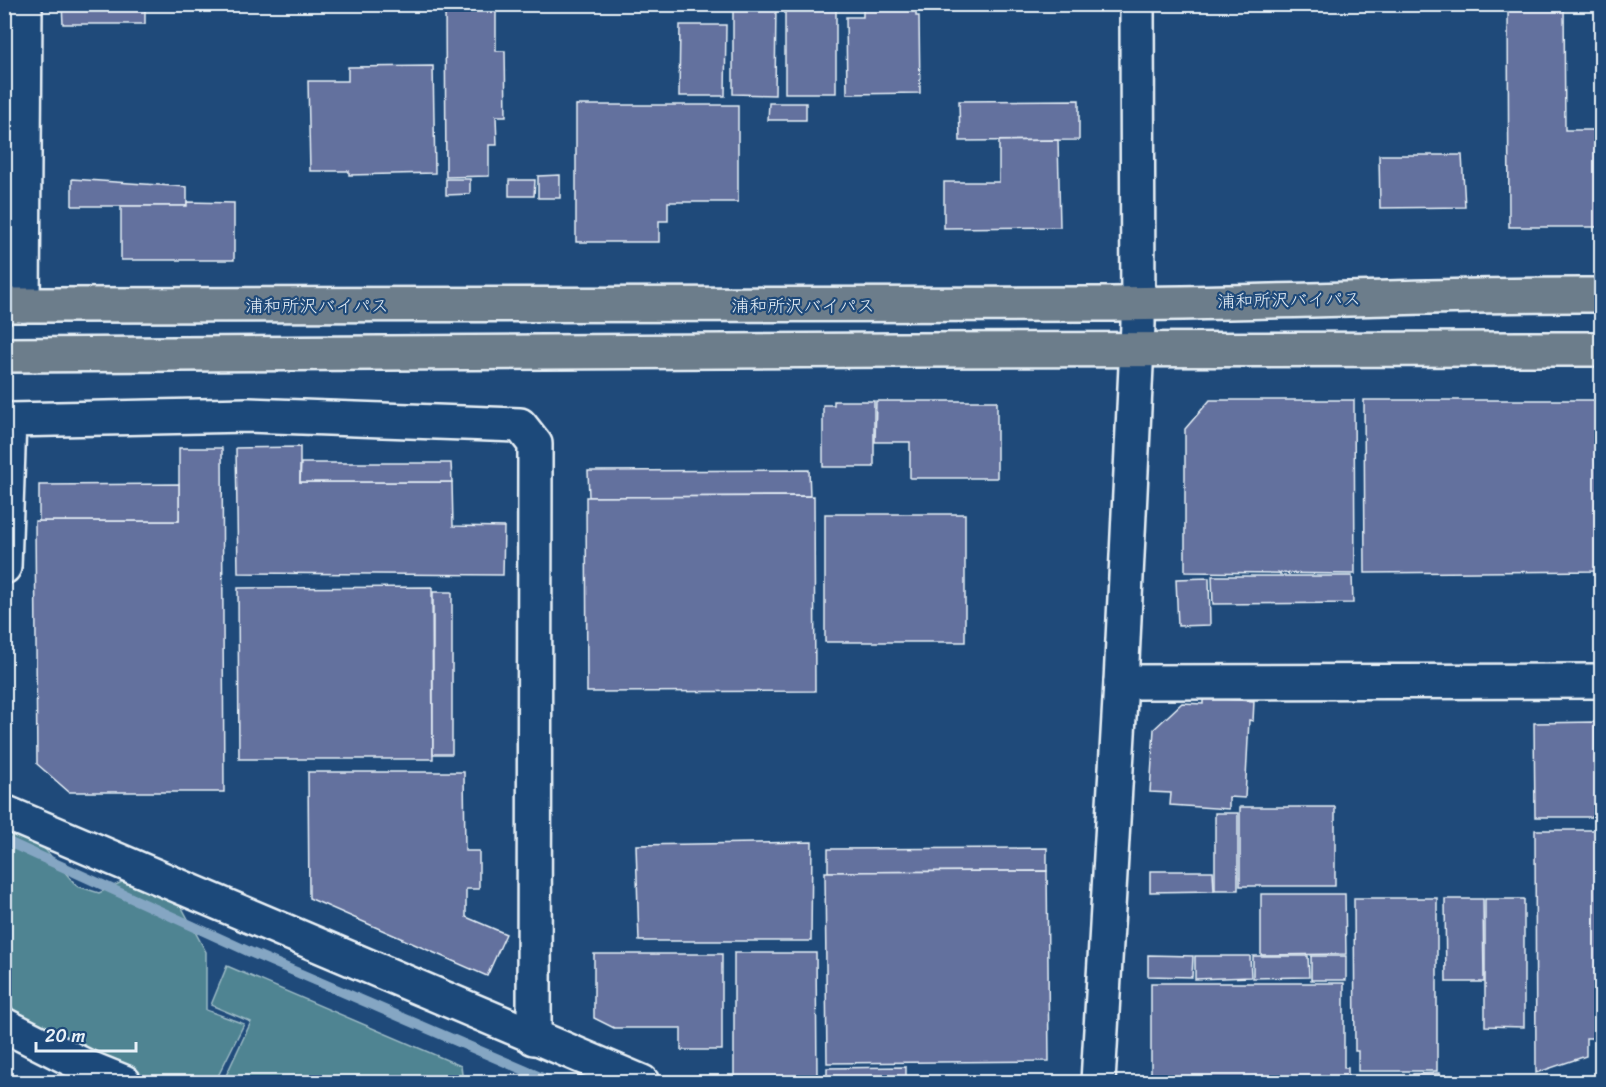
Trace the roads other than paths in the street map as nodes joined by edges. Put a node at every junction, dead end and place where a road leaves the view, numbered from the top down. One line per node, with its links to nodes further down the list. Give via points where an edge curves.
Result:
1 (25, 4): 5 (street)
2 (1137, 4): 4 (street)
3 (1602, 295): 4 (highway, 浦和所沢バイパス)
4 (1139, 304): 5 (highway, 浦和所沢バイパス); 6 (street)
5 (14, 305)
6 (1137, 350): 7 (highway); 8 (highway); 12 (street)
7 (1602, 350)
8 (4, 355)
9 (7, 420): 10 (street); 15 (street, via 248,415 520,425 535,444)
10 (4, 567)
11 (1602, 681): 12 (street)
12 (1121, 682): 18 (street)
13 (4, 812): 15 (street)
14 (4, 1025): 16 (street)
15 (534, 1038): 17 (street)
16 (124, 1083)
17 (642, 1083)
18 (1098, 1083)

